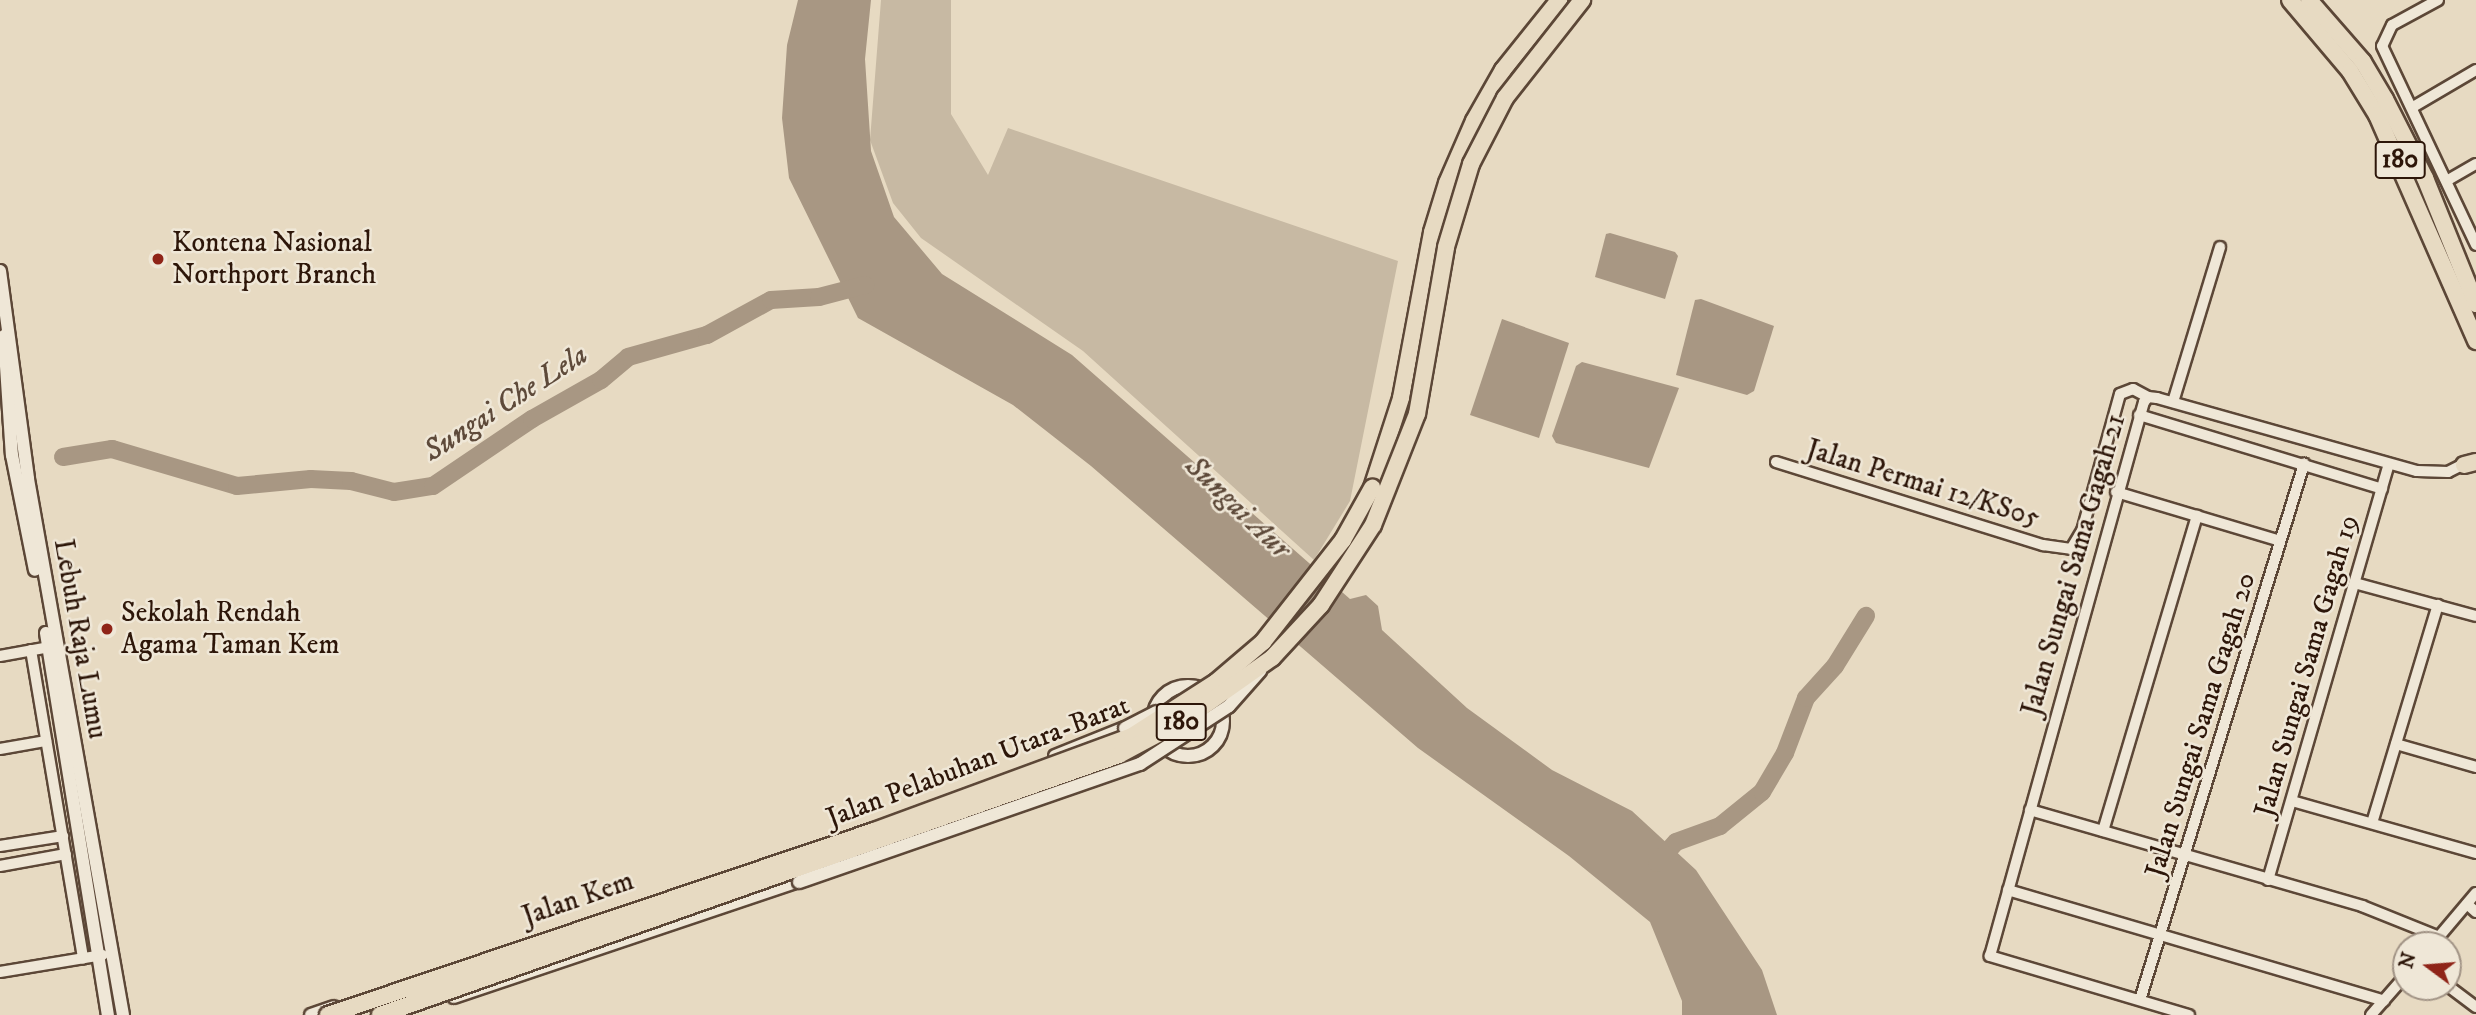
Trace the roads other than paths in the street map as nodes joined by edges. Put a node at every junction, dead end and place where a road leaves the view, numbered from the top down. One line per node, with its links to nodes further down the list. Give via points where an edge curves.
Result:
1 (1559, 0): 33 (main road, Jalan Pelabuhan Utara-Barat / 180, bridge, via 1503,70 1451,172 1433,232 1401,398 1372,488 1336,550)
2 (1582, 0): 37 (main road, Jalan Pelabuhan Utara-Barat / 180, bridge, via 1505,98 1471,164 1446,247 1417,414 1373,525 1321,605)
3 (2290, 0): 14 (main road, 180, via 2350,71 2378,115)
4 (2309, 0): 13 (main road, 180, via 2362,62 2385,99 2425,178)
5 (2438, 0): 7 (street, via 2392,25 2383,37 2382,46)
6 (2476, 70): 7 (street)
7 (2413, 107): 9 (street)
8 (2476, 164): 9 (street)
9 (2448, 180): 10 (street)
10 (2476, 245)
11 (2220, 247): 16 (street)
12 (0, 271): 17 (street)
13 (2476, 304)
14 (2476, 340)
15 (2148, 397): 16 (street, Jalan Sungai Sama Gagah 21); 18 (street, Jalan Sungai Sama Gagah 21); 23 (street, Jalan Permai 12/KS05, via 2133,389 2120,394 2082,531 2071,549 2043,545)
16 (2173, 402): 25 (street, Jalan Sungai Sama Gagah 21)
17 (10, 406): 19 (street)
18 (2139, 415): 24 (street); 27 (street, Jalan Sungai Sama Gagah 21)
19 (11, 424): 21 (street, Lebuh Raja Lumu); 34 (street, Lebuh Raja Lumu)
20 (0, 440): 21 (street)
21 (12, 455): 34 (street, Lebuh Raja Lumu)
22 (2473, 460): 25 (street, Jalan Sungai Sama Gagah 21, via 2433,473)
23 (1776, 462)
24 (2304, 464): 26 (street); 29 (street, Jalan Sungai Sama Gagah 20)
25 (2389, 464): 26 (street, Jalan Sungai Sama Gagah 19)
26 (2382, 489): 30 (street, Jalan Sungai Sama Gagah 19)
27 (2116, 492): 28 (street); 45 (street, Jalan Sungai Sama Gagah 21)
28 (2197, 516): 29 (street); 48 (street)
29 (2280, 541): 53 (street, Jalan Sungai Sama Gagah 20)
30 (2358, 584): 31 (street); 44 (street, Jalan Sungai Sama Gagah 19)
31 (2438, 605): 32 (street); 41 (street)
32 (2476, 616)
33 (1263, 642): 47 (street, Jalan Kem, bridge, via 1125,729); 75 (main road, Jalan Pelabuhan Utara-Barat / 180, bridge, via 1168,714 1091,753)
34 (52, 647): 35 (street); 64 (street, Lebuh Raja Lumu)
35 (31, 650): 36 (street); 39 (street)
36 (0, 656)
37 (1272, 658): 56 (street, Jalan Kem, bridge, via 1229,706 1140,764); 76 (main road, Jalan Pelabuhan Utara-Barat / 180, bridge, via 1184,720 1119,755)
38 (1153, 721): 40 (street); 40 (street, via 1168,692 1190,686 1210,695 1222,714 1220,735 1198,754 1178,755); 47 (street, Jalan Kem, via 1075,755)
39 (46, 741): 42 (street); 49 (street)
40 (1161, 743): 56 (street, Jalan Kem, via 1114,765 867,852)
41 (2396, 744): 43 (street); 46 (street)
42 (0, 749)
43 (2476, 767)
44 (2292, 801): 46 (street); 55 (street, Jalan Sungai Sama Gagah 19)
45 (2030, 810): 48 (street); 57 (street, Jalan Sungai Sama Gagah 21)
46 (2372, 822): 51 (street)
47 (861, 829): 74 (street, Jalan Kem)
48 (2104, 831): 53 (street)
49 (62, 836): 50 (street); 52 (street)
50 (0, 846)
51 (2476, 853)
52 (66, 854): 54 (street); 65 (street)
53 (2185, 857): 55 (street); 63 (street, Jalan Sungai Sama Gagah 20)
54 (0, 866)
55 (2268, 880): 61 (street, via 2362,906)
56 (799, 882): 77 (street, Jalan Kem)
57 (2008, 890): 63 (street); 69 (street, Jalan Sungai Sama Gagah 21, via 1990,956)
58 (2476, 893): 59 (street)
59 (2467, 904): 60 (street); 62 (street)
60 (2476, 912)
61 (2415, 931)
62 (2444, 931)
63 (2160, 934): 69 (street, Jalan Sungai Sama Gagah 20); 70 (street)
64 (105, 955): 65 (street); 72 (street, Lebuh Raja Lumu); 73 (street, Lebuh Raja Lumu)
65 (83, 958): 66 (street)
66 (0, 972)
67 (2392, 992): 70 (street)
68 (2462, 999): 71 (street)
69 (2140, 1000): 78 (street)
70 (2384, 1001): 79 (street)
71 (2475, 1012)
72 (108, 1015)
73 (123, 1015)
74 (311, 1015)
75 (328, 1015)
76 (380, 1015)
77 (401, 1015)
78 (2189, 1015)
79 (2371, 1015)

